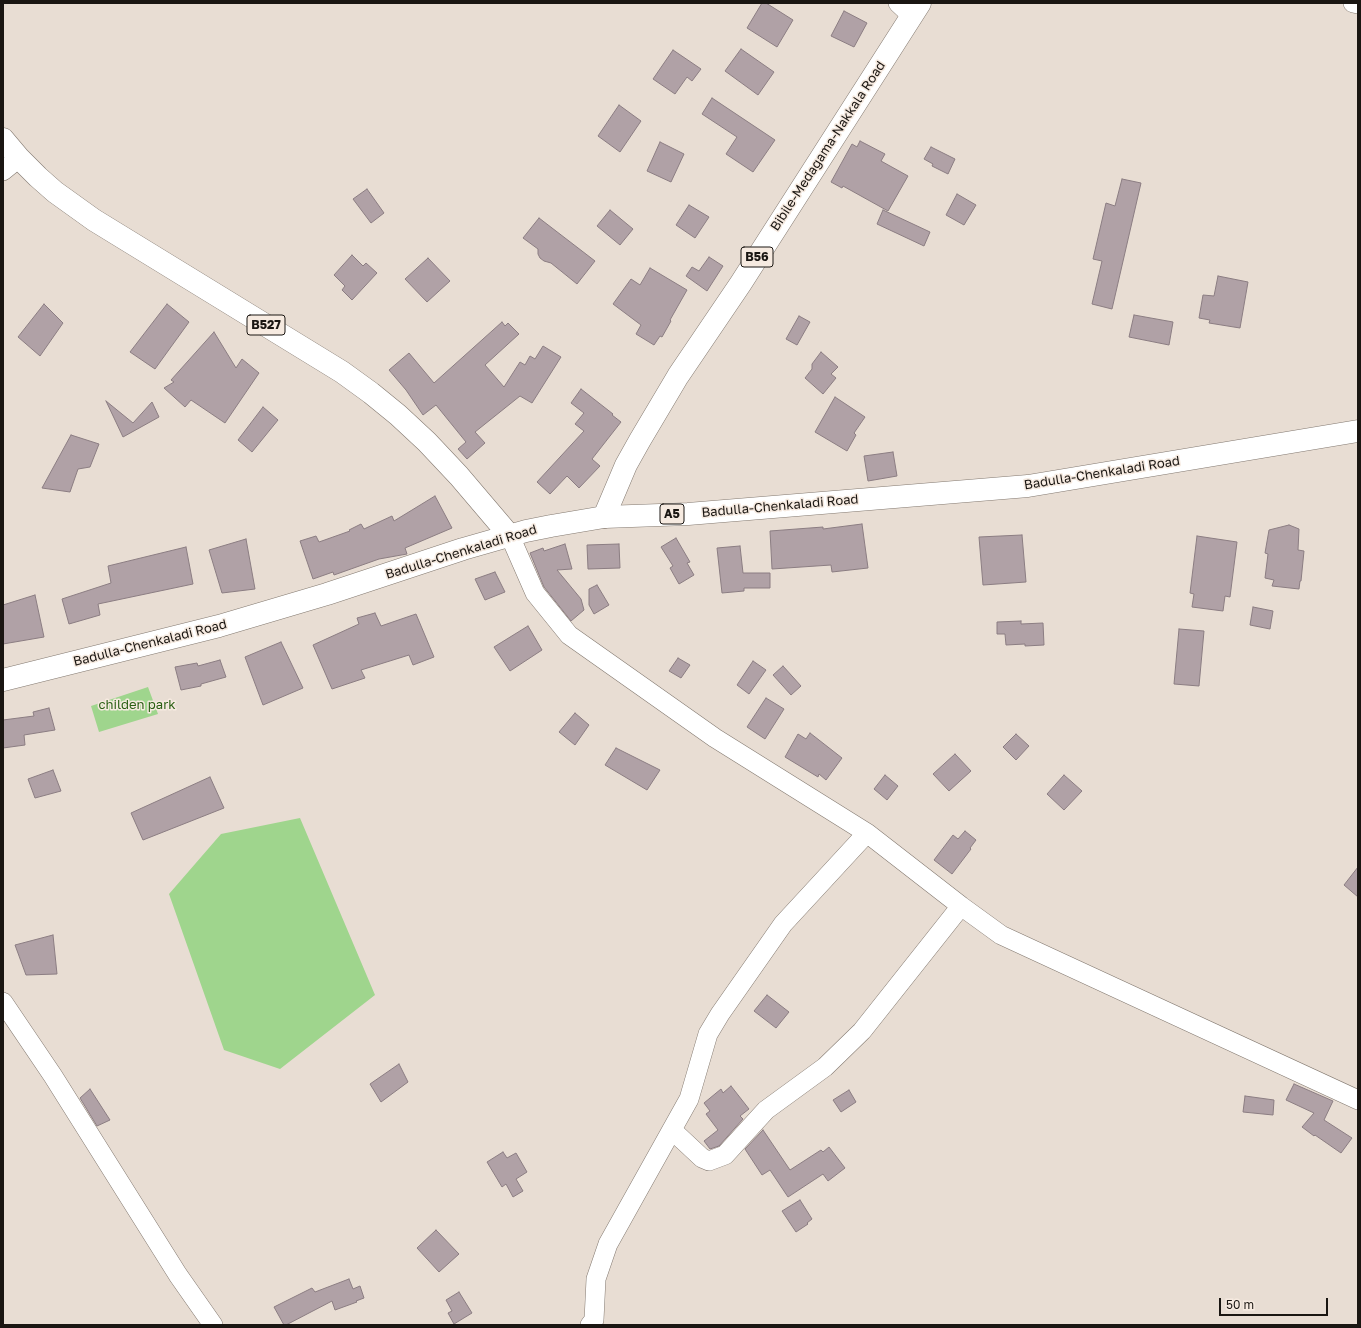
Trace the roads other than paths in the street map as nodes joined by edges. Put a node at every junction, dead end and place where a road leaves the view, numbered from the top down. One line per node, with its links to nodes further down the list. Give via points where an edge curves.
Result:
1 (1353, 3): 2 (street)
2 (1358, 4)
3 (910, 7): 7 (main road, Bibile-Medagama-Nakkala Road / B56, via 741,283 678,376 633,452)
4 (3, 139): 5 (main road, B527)
5 (11, 164): 8 (main road, B527, via 94,220 342,372 371,393 427,442)
6 (1358, 431): 7 (main road, Badulla-Chenkaladi Road / A5, via 1028,486 688,514)
7 (604, 517): 8 (main road, Badulla-Chenkaladi Road / A5)
8 (510, 536): 9 (main road, Badulla-Chenkaladi Road / A5, via 219,626); 10 (street, via 536,593 569,635 715,738)
9 (3, 680)
10 (867, 833): 11 (street); 14 (street, via 783,924 720,1014 708,1034 689,1099)
11 (961, 906): 13 (street, via 1001,935); 14 (street, via 862,1031 824,1067 766,1110 725,1155 709,1161 702,1158)
12 (3, 1002): 15 (street)
13 (1358, 1100)
14 (672, 1130): 16 (street, via 608,1244 596,1279 594,1320)
15 (213, 1325)
16 (590, 1325)

